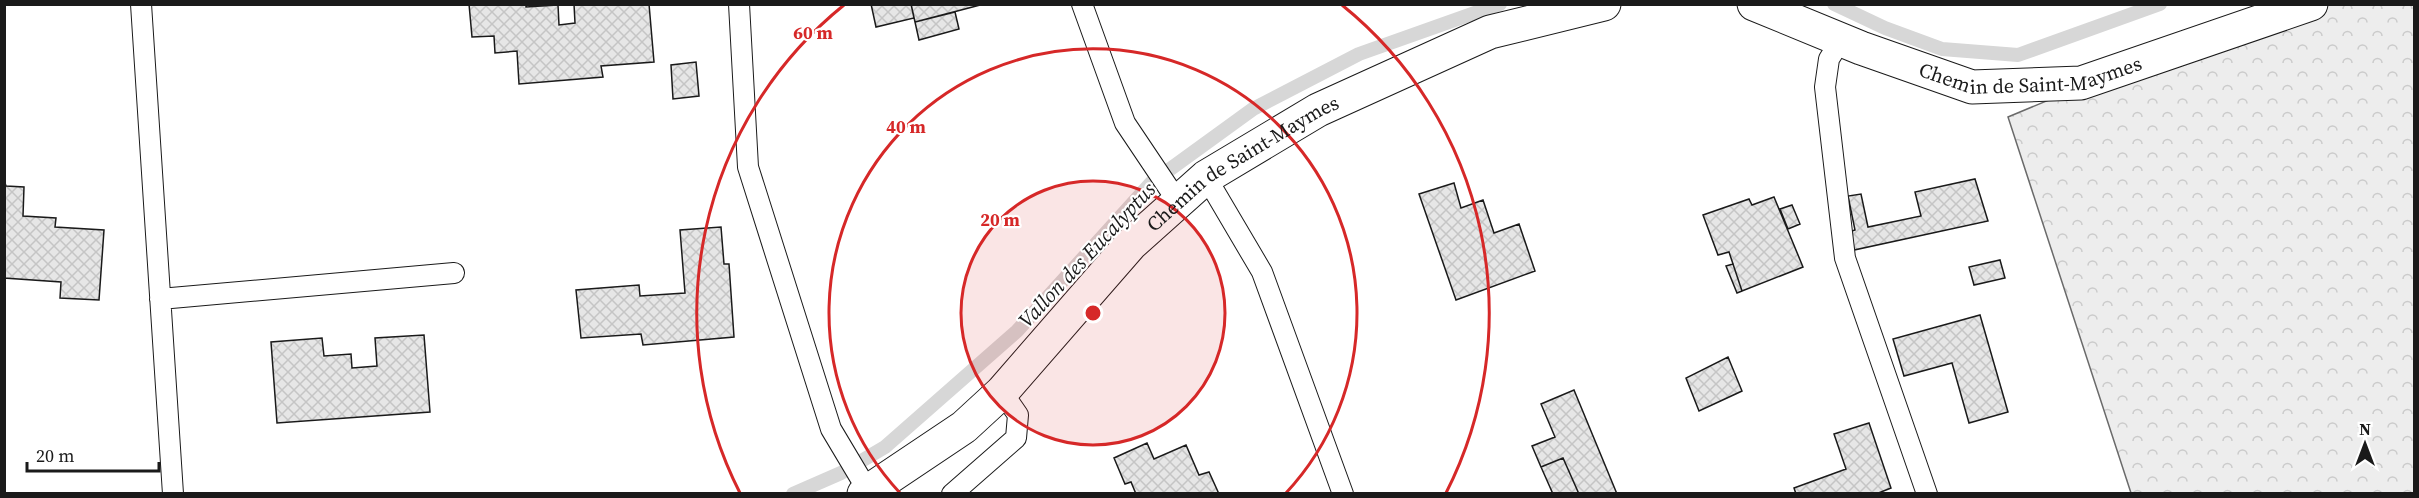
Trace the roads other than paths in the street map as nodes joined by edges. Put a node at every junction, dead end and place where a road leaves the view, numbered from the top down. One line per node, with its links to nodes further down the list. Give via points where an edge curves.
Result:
1 (141, 4): 11 (lane)
2 (739, 4): 13 (lane, via 748,167 831,429)
3 (1082, 4): 9 (lane, via 1125,123)
4 (1604, 4): 8 (street, Chemin de Saint-Maymes, via 1490,32 1318,110)
5 (1754, 4): 7 (street, Chemin de Saint-Maymes)
6 (2312, 4): 7 (street, Chemin de Saint-Maymes, via 2081,83 1972,87)
7 (1841, 40): 17 (lane, via 1829,59 1825,87 1845,258)
8 (1206, 177): 9 (street, Chemin de Saint-Maymes); 16 (lane, via 1262,272)
9 (1178, 202): 12 (street, Chemin de Saint-Maymes, via 1131,244)
10 (454, 273): 11 (lane)
11 (160, 299): 14 (lane)
12 (1002, 392): 13 (street, Chemin de Saint-Maymes, via 964,427); 15 (lane, via 1018,415 1016,438)
13 (866, 492)
14 (173, 494)
15 (952, 494)
16 (1343, 494)
17 (1927, 494)

